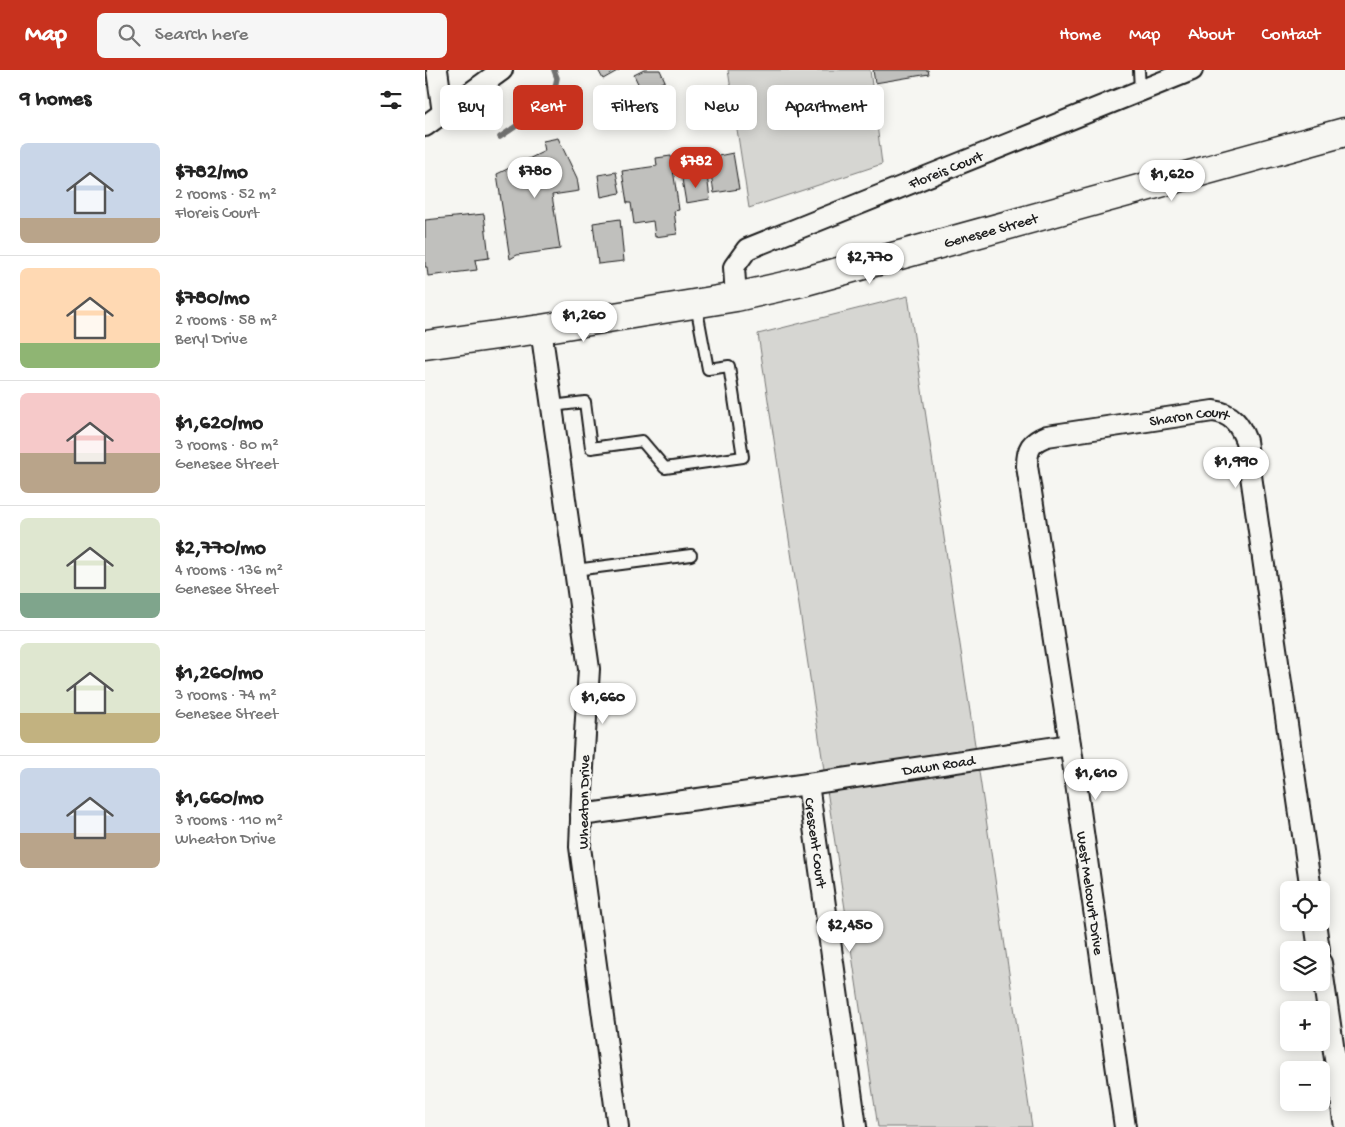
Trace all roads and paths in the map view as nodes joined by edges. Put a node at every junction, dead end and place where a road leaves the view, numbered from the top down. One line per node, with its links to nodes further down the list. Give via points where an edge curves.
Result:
1 (437, 70): 7 (street)
2 (502, 70): 5 (street)
3 (1139, 70): 6 (lane)
4 (1192, 70): 6 (street, Floreis Court)
5 (481, 85)
6 (1140, 91): 11 (street, Floreis Court, via 747,250 734,267)
7 (440, 92)
8 (440, 115): 9 (street)
9 (425, 126)
10 (1341, 133): 11 (main road, Genesee Street, via 802,282)
11 (736, 297): 12 (main road, Genesee Street)
12 (696, 304): 13 (main road, Genesee Street); 15 (lane, via 708,368 729,366 743,457 665,468 642,441 591,448 585,402)
13 (541, 329): 14 (main road, Genesee Street); 15 (street, Wheaton Drive)
14 (425, 345)
15 (552, 406): 18 (street, Wheaton Drive)
16 (1030, 481): 19 (street, West Melcourt Drive); 22 (street, Sharon Court, via 1027,466 1029,449 1036,440 1047,436 1213,411 1231,417 1241,427 1247,441)
17 (691, 555): 18 (lane)
18 (575, 570): 21 (street, Wheaton Drive, via 589,669)
19 (1070, 745): 20 (street, Dawn Road); 26 (street, West Melcourt Drive)
20 (808, 784): 21 (street, Crescent Court); 25 (street, Crescent Court)
21 (581, 815): 24 (street, Wheaton Drive, via 580,846)
22 (1310, 881)
23 (1325, 991): 27 (street)
24 (618, 1127)
25 (856, 1127)
26 (1125, 1127)
27 (1345, 1127)

